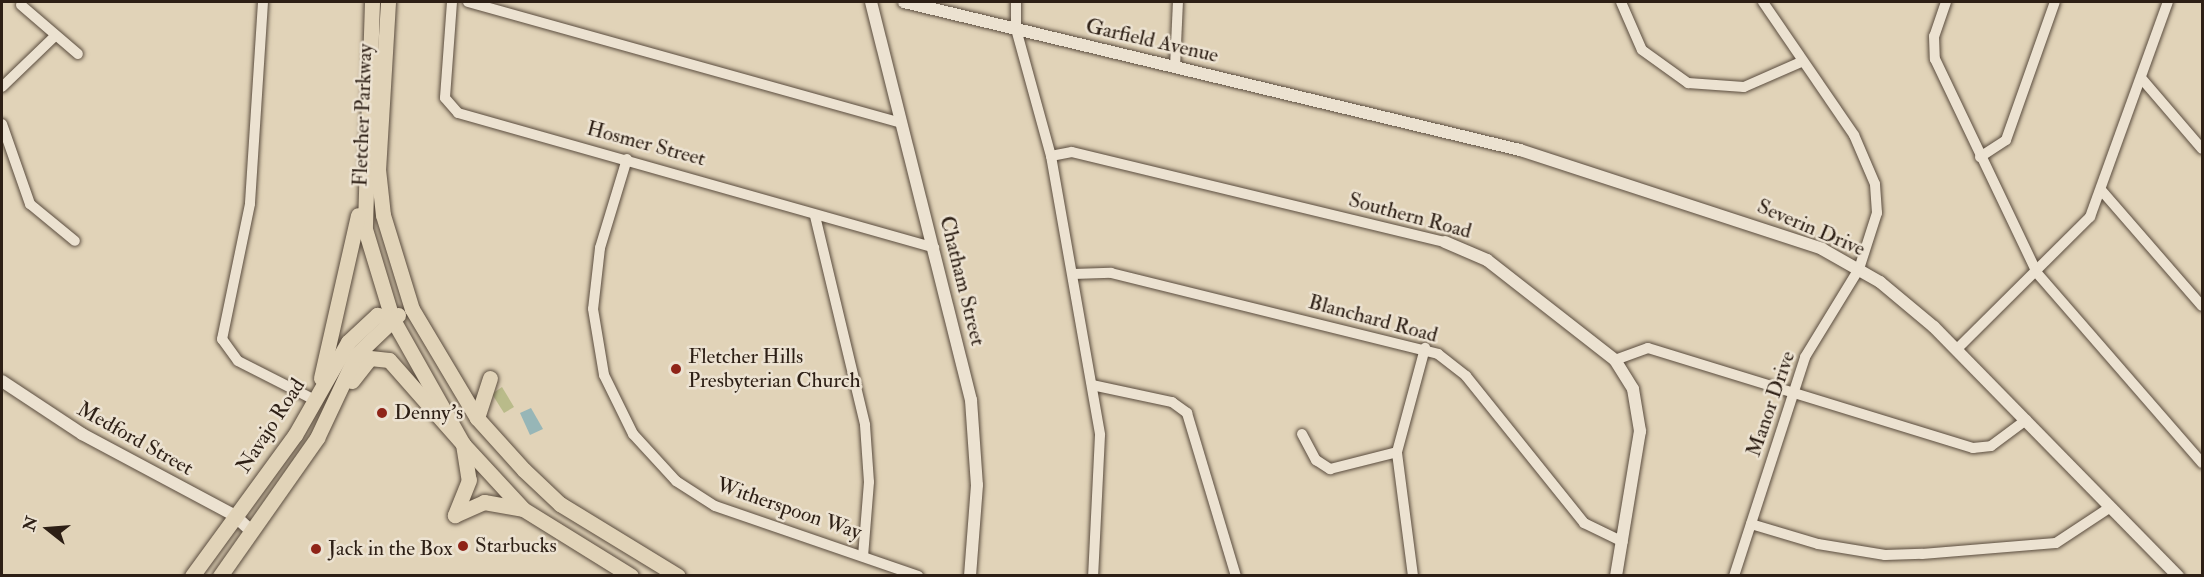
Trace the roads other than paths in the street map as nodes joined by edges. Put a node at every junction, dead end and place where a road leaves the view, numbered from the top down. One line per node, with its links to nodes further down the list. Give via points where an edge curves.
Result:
1 (263, 2): 49 (street, via 250,204 222,339 238,361)
2 (372, 2): 30 (main road, Fletcher Parkway)
3 (388, 2): 40 (main road, Fletcher Parkway, via 378,169 383,215)
4 (452, 2): 29 (street, Hosmer Street, via 448,104 458,113)
5 (468, 2): 24 (street)
6 (871, 2): 24 (street, Chatham Street)
7 (904, 2): 16 (street, Garfield Avenue)
8 (1016, 2): 16 (street)
9 (1178, 2): 20 (street)
10 (1621, 2): 19 (street, via 1642,50 1688,83 1744,87)
11 (1763, 2): 19 (street, Manor Drive)
12 (1946, 2): 28 (street, via 1934,36 1935,59)
13 (2055, 2): 28 (street, via 2006,140)
14 (2168, 2): 21 (street)
15 (21, 4): 17 (street)
16 (1016, 29): 20 (street, Garfield Avenue); 27 (street)
17 (53, 38): 18 (street); 22 (street)
18 (78, 54)
19 (1801, 62): 36 (street, Manor Drive, via 1850,128 1875,184 1873,234)
20 (1175, 67): 23 (street, Garfield Avenue)
21 (2142, 79): 26 (street); 31 (street)
22 (2, 87)
23 (1391, 117): 36 (street, Severin Drive, via 1527,152 1780,232)
24 (901, 123): 35 (street, Chatham Street)
25 (2, 124): 33 (street, via 30,204)
26 (2202, 149)
27 (1050, 156): 34 (street, Southern Road, via 1072,152); 38 (street)
28 (1980, 157): 37 (street)
29 (627, 159): 32 (street, Hosmer Street); 63 (street, Witherspoon Way, via 600,248 593,309 604,375 625,421 664,470 701,499)
30 (365, 170): 41 (main road, Fletcher Parkway, via 365,229); 49 (main road, via 340,311)
31 (2102, 190): 37 (street, via 2084,225); 39 (street)
32 (815, 216): 35 (street, Hosmer Street); 63 (street, via 865,425 870,482)
33 (75, 241)
34 (1445, 242): 44 (street, Southern Road, via 1487,260)
35 (934, 248): 69 (street, Chatham Street, via 974,421 977,485)
36 (1859, 268): 43 (street, Severin Drive); 48 (street, Manor Drive, via 1805,357)
37 (2037, 273): 43 (street); 56 (street)
38 (1073, 274): 42 (street, Blanchard Road, via 1111,273); 47 (street)
39 (2202, 306)
40 (412, 309): 41 (main road, Navajo Road); 51 (main road, Fletcher Parkway)
41 (392, 318): 49 (main road, Navajo Road, via 378,315 366,322 348,342); 50 (main road, Navajo Road, via 356,355); 54 (main road, Fletcher Parkway)
42 (1425, 348): 55 (street); 62 (street, Blanchard Road, via 1466,376 1584,523)
43 (1956, 350): 52 (street, Severin Drive)
44 (1615, 360): 48 (street, via 1648,348); 62 (street, Southern Road, via 1636,397 1641,423)
45 (490, 378): 51 (main road)
46 (2, 381): 59 (street, Medford Street, via 82,434)
47 (1092, 385): 70 (street, via 1102,456); 71 (street, via 1172,402 1187,413)
48 (1792, 394): 52 (street, via 1973,448 1990,446); 60 (street, Manor Drive)
49 (315, 400): 59 (main road, Navajo Road, via 264,480)
50 (331, 411): 54 (main road, via 364,363 383,357 409,379 436,420); 61 (main road, Navajo Road, via 285,487)
51 (477, 418): 67 (main road, Fletcher Parkway, via 560,504)
52 (2026, 420): 57 (street, Severin Drive)
53 (1302, 434): 55 (street, via 1316,460 1330,469)
54 (463, 444): 58 (main road, Fletcher Parkway); 58 (main road, via 468,480 455,515 484,502)
55 (1397, 453): 72 (street)
56 (2202, 463)
57 (2109, 508): 60 (street, via 2056,543 1923,555 1885,555 1818,544); 75 (street, Severin Drive)
58 (523, 509): 66 (main road, Fletcher Parkway)
59 (234, 515): 61 (street, Medford Street); 64 (main road, Navajo Road)
60 (1751, 525): 74 (street, Manor Drive)
61 (250, 530): 65 (main road, Navajo Road)
62 (1623, 542): 73 (street, Southern Road)
63 (863, 556): 68 (street, Witherspoon Way)
64 (192, 576)
65 (220, 576)
66 (631, 576)
67 (678, 576)
68 (918, 576)
69 (970, 576)
70 (1093, 576)
71 (1236, 576)
72 (1413, 576)
73 (1616, 576)
74 (1734, 576)
75 (2178, 576)

